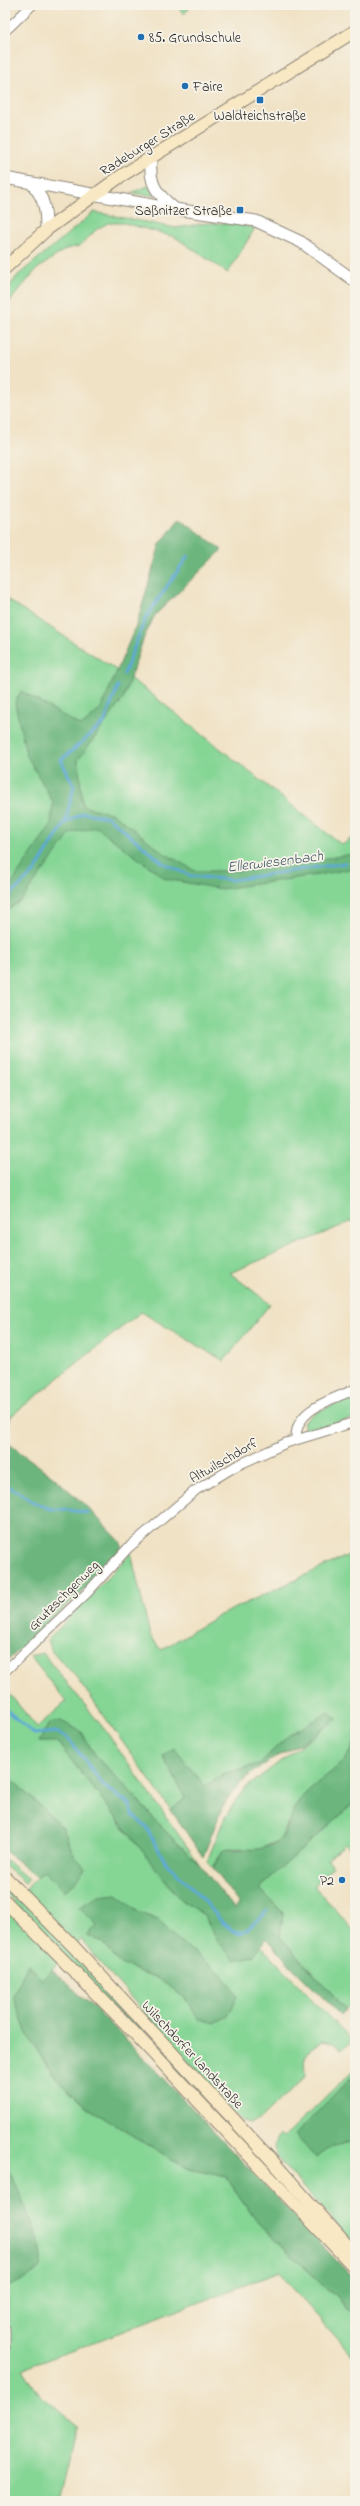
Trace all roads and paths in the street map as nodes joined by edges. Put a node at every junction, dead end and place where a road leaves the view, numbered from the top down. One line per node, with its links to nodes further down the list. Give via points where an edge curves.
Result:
1 (32, 5): 2 (street)
2 (5, 31)
3 (355, 31): 4 (main road, Radeburger Straße)
4 (151, 158): 7 (main road, Radeburger Straße); 8 (street, via 151,180 155,189)
5 (5, 178): 6 (street)
6 (32, 183): 7 (street); 9 (street, via 45,204)
7 (94, 195): 8 (street); 9 (main road, Radeburger Straße)
8 (175, 209): 11 (street, via 239,217 270,226 306,245)
9 (46, 230): 10 (main road, Radeburger Straße)
10 (5, 268)
11 (355, 281)
12 (355, 1389): 14 (street, via 305,1413 298,1423)
13 (355, 1422): 14 (street, Altwilschdorf)
14 (296, 1439): 15 (street, Altwilschdorf, via 236,1466 196,1490)
15 (122, 1554): 16 (street, Grutzschgenweg, via 87,1593)
16 (5, 1671)
17 (5, 1877): 19 (main road, Wilschdorfer Landstraße, via 74,1947)
18 (5, 1901): 20 (main road, Wilschdorfer Landstraße)
19 (355, 2254)
20 (355, 2268)
21 (5, 2330): 22 (street)
22 (5, 2347)

